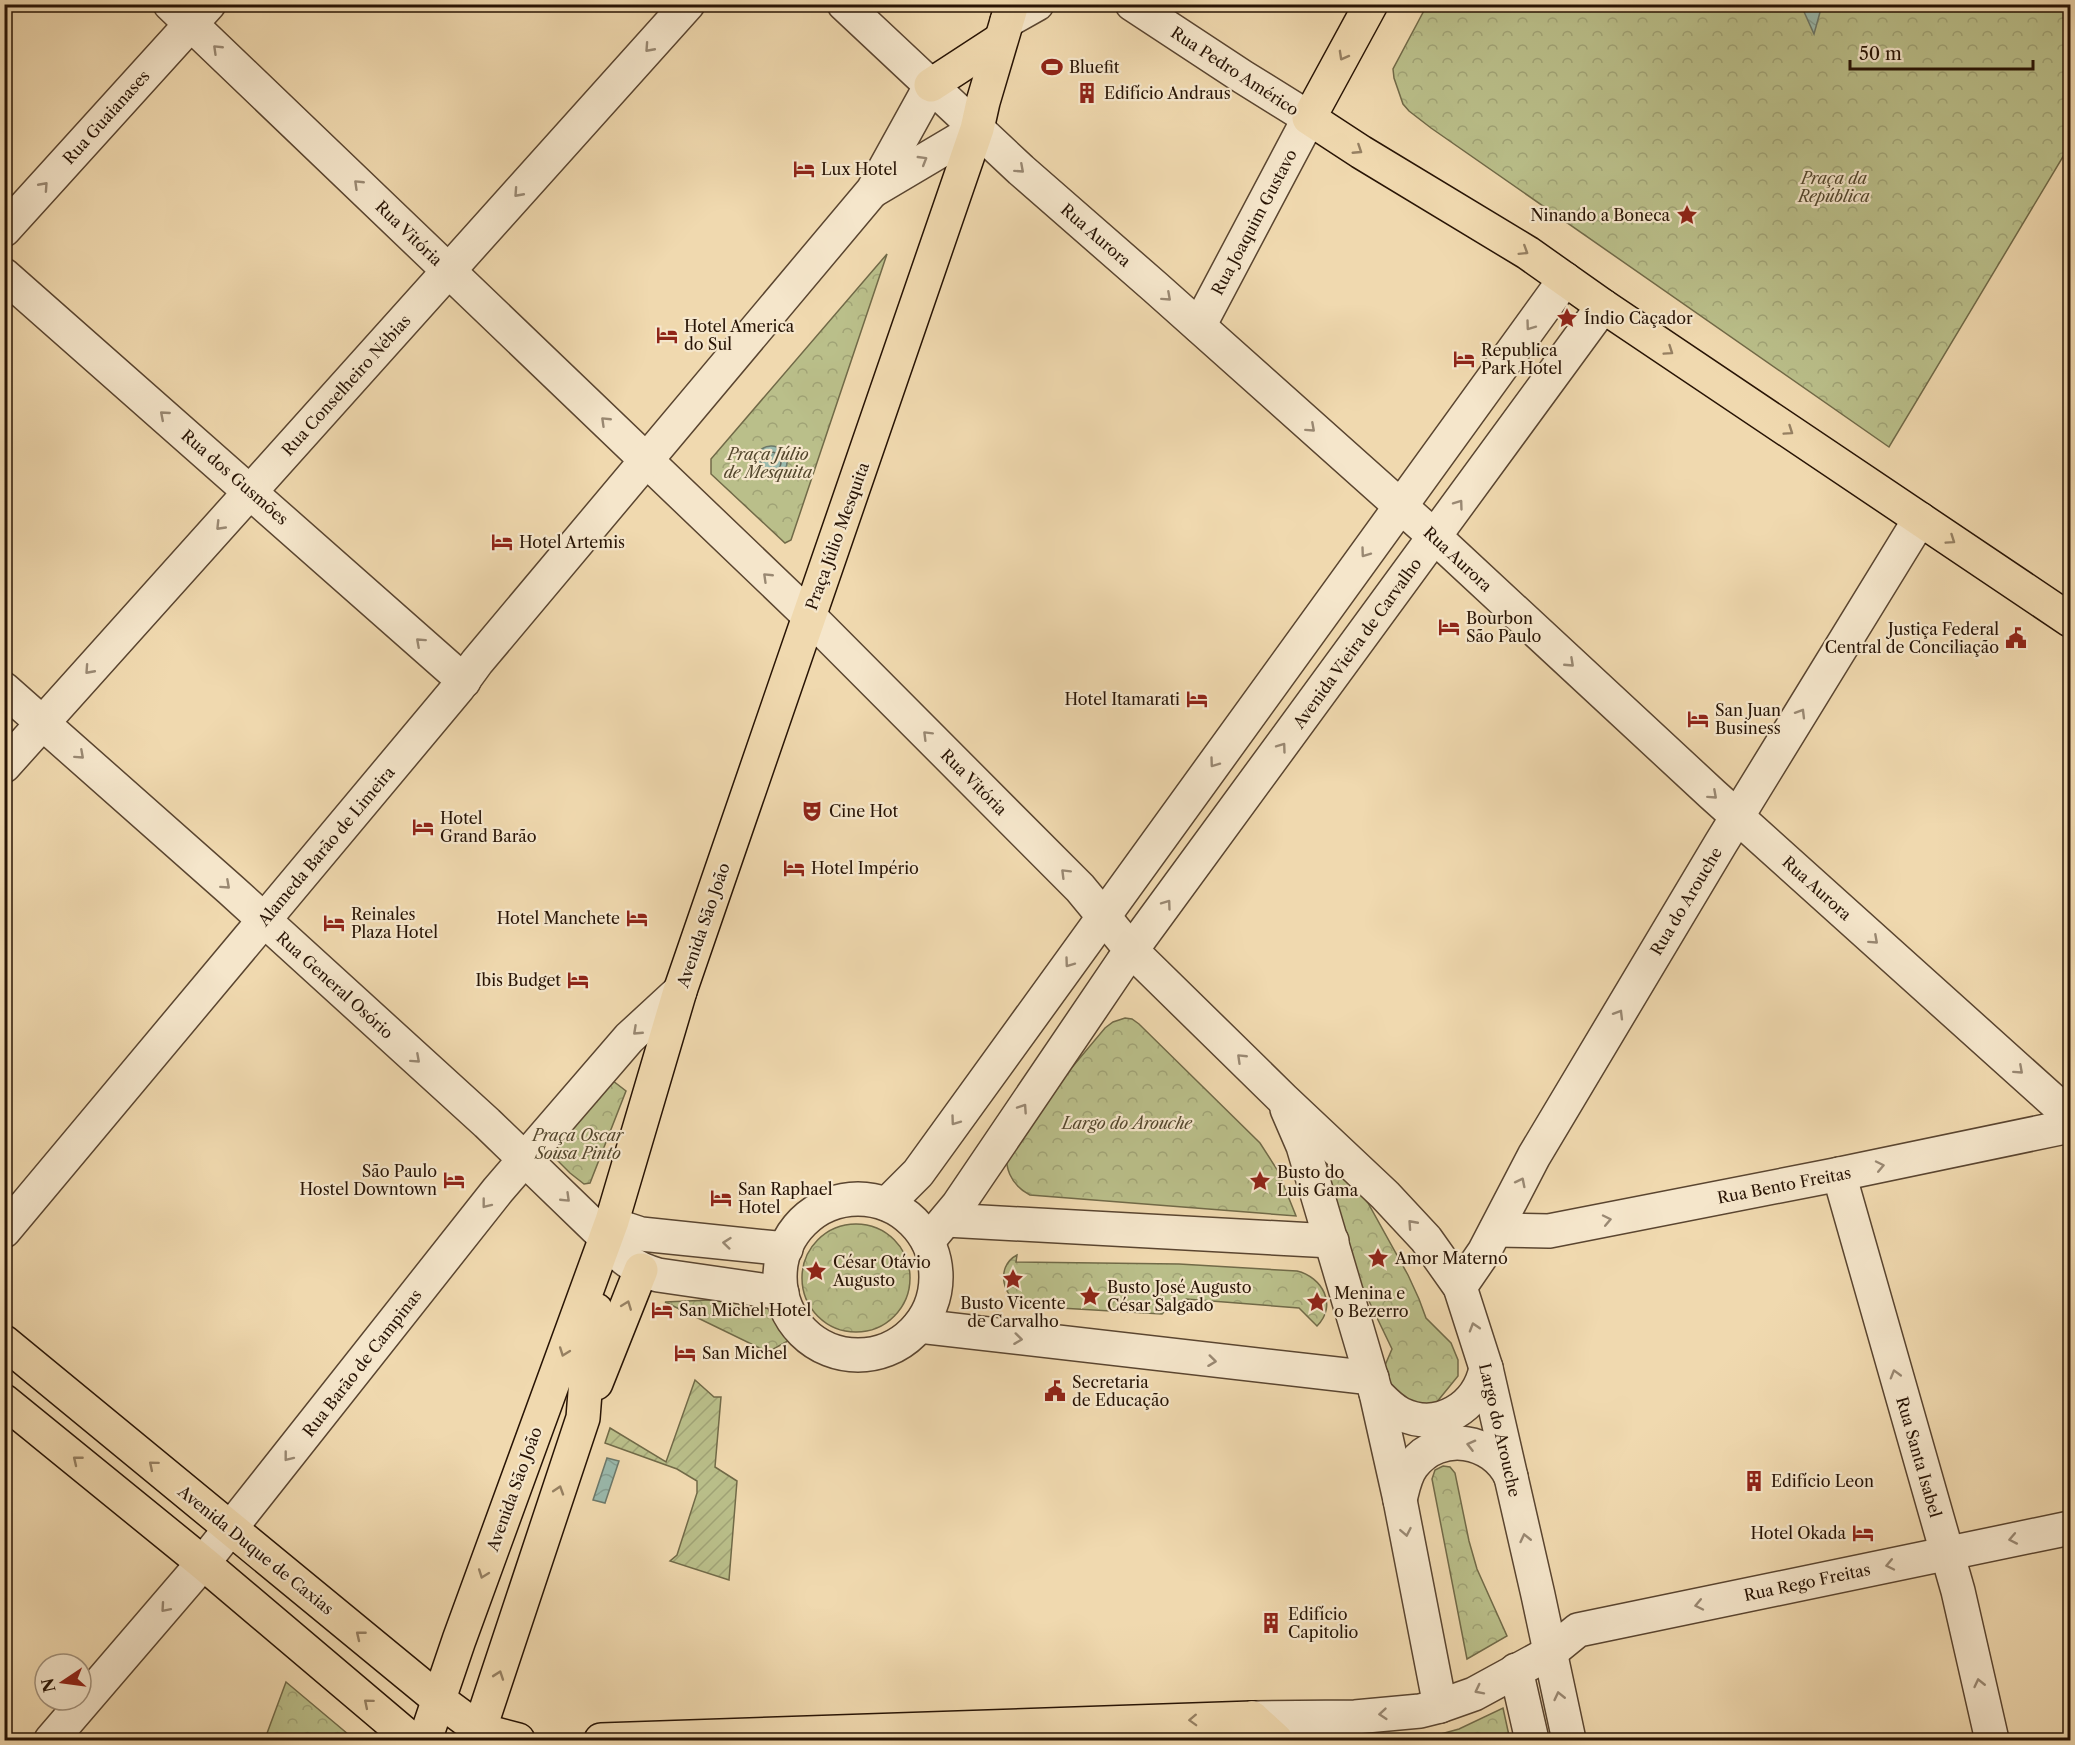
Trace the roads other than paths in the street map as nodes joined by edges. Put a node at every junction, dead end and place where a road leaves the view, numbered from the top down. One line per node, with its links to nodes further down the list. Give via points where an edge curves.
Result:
1 (688, 4): 13 (street, Rua Conselheiro Nébias, one-way to 13)
2 (844, 4): 8 (street, Rua Aurora)
3 (1037, 4): 7 (street)
4 (1132, 4): 9 (street, Rua Pedro Américo)
5 (1371, 4): 9 (main road, one-way to 9)
6 (190, 11): 12 (street, Rua Guaianases, one-way to 6); 13 (street, Rua Vitória, one-way to 6)
7 (1007, 22): 8 (main road); 10 (main road)
8 (931, 85): 10 (street, Rua Aurora); 11 (street)
9 (1309, 118): 15 (main road, one-way to 15); 17 (street, Rua Joaquim Gustavo)
10 (977, 129): 11 (street, one-way to 10); 17 (street, Rua Aurora, one-way to 17); 25 (main road, Praça Júlio Mesquita)
11 (873, 190): 20 (street)
12 (4, 230)
13 (448, 270): 20 (street, Rua Vitória, one-way to 13); 21 (street, Rua Conselheiro Nébias)
14 (4, 275): 21 (street, Rua dos Gusmões, one-way to 14)
15 (1565, 279): 16 (main road); 18 (street, one-way to 18)
16 (1603, 306): 19 (street, Avenida Vieira de Carvalho); 23 (main road, one-way to 23)
17 (1199, 326): 22 (street, Rua Aurora, one-way to 22)
18 (1489, 385): 19 (street); 22 (street)
19 (1528, 411): 24 (street, Avenida Vieira de Carvalho, one-way to 19)
20 (647, 461): 25 (street, Praça Júlio Mesquita, one-way to 20); 27 (street, Alameda Barão de Limeira)
21 (251, 492): 27 (street, Rua dos Gusmões, one-way to 21); 29 (street, Rua Conselheiro Nébias, one-way to 29)
22 (1399, 506): 24 (street, Rua Aurora); 32 (street, one-way to 32)
23 (1920, 519): 26 (main road, one-way to 26); 31 (street, Rua do Arouche, one-way to 23)
24 (1435, 537): 31 (street, Rua Aurora, one-way to 31); 34 (street, Avenida Vieira de Carvalho, one-way to 24)
25 (810, 617): 32 (street, Rua Vitória, one-way to 25); 35 (main road, Avenida São João)
26 (2070, 620)
27 (464, 681): 33 (street, Alameda Barão de Limeira)
28 (4, 689): 29 (street, Rua General Osório)
29 (42, 723): 30 (street, Rua Conselheiro Nébias); 33 (street, Rua General Osório, one-way to 33)
30 (4, 766)
31 (1737, 817): 37 (street, Rua Aurora, one-way to 37); 44 (street, Rua do Arouche, one-way to 31, via 1534,1156)
32 (1104, 916): 34 (street, Rua Vitória); 41 (street, one-way to 41, via 918,1173)
33 (264, 920): 39 (street, Rua General Osório, one-way to 39); 45 (street, Alameda Barão de Limeira)
34 (1132, 951): 36 (street, Largo do Arouche, one-way to 34); 43 (street, one-way to 34)
35 (680, 991): 39 (street, Rua Barão de Campinas, one-way to 39, via 629,1038); 42 (main road, Avenida São João)
36 (1283, 1099): 46 (street, Largo do Arouche, via 1303,1146); 49 (street, Largo do Arouche, one-way to 36, via 1426,1239 1385,1195)
37 (2070, 1116)
38 (2070, 1126): 40 (street, Rua Bento Freitas, one-way to 38)
39 (525, 1160): 42 (street, Rua General Osório, one-way to 42); 60 (street, Rua Barão de Campinas, one-way to 60)
40 (1839, 1174): 44 (street, Rua Bento Freitas, one-way to 40, via 1549,1231); 61 (street, Rua Santa Isabel, one-way to 40)
41 (887, 1204): 43 (street, via 921,1230); 47 (street, via 851,1199 827,1205 798,1227)
42 (609, 1229): 47 (street, one-way to 42); 48 (street, via 622,1258); 56 (main road, Avenida São João, via 589,1341); 65 (main road, Avenida São João, one-way to 65)
43 (937, 1230): 46 (street); 51 (street, via 935,1290)
44 (1496, 1230): 49 (street, Rua do Arouche)
45 (4, 1231)
46 (1332, 1240): 54 (street, Largo do Arouche)
47 (786, 1249): 50 (street, via 781,1270)
48 (640, 1270): 50 (street); 56 (main road, one-way to 48)
49 (1460, 1287): 53 (street, Largo do Arouche, one-way to 49)
50 (782, 1293): 51 (street, via 802,1331 840,1353 862,1355 883,1351 903,1341)
51 (919, 1326): 54 (street, one-way to 54)
52 (4, 1342): 60 (main road, Avenida Duque de Caxias, one-way to 52)
53 (1486, 1368): 54 (street, via 1478,1392 1466,1405 1436,1419 1402,1415 1388,1406); 57 (street, Largo do Arouche)
54 (1374, 1386): 58 (street, Largo do Arouche)
55 (4, 1401): 62 (main road, one-way to 55)
56 (583, 1418): 69 (main road, Avenida São João, one-way to 56)
57 (1513, 1482): 58 (street, one-way to 58, via 1492,1454 1473,1445 1453,1443 1432,1449 1416,1462 1405,1480); 63 (street, Largo do Arouche, one-way to 57)
58 (1400, 1500): 66 (street, Largo do Arouche, one-way to 66)
59 (2070, 1528): 61 (street, Rua Rego Freitas, one-way to 61)
60 (231, 1529): 62 (street, Rua Barão de Campinas); 65 (main road, Avenida Duque de Caxias, one-way to 60)
61 (1947, 1552): 63 (street, Rua Rego Freitas, one-way to 63, via 1578,1630); 78 (street, Rua Santa Isabel, one-way to 61)
62 (203, 1563): 70 (street, Rua Barão de Campinas, one-way to 70); 71 (main road, one-way to 62)
63 (1551, 1652): 64 (street); 77 (street, Largo do Arouche, one-way to 63)
64 (1516, 1670): 66 (street, one-way to 66, via 1474,1694); 76 (street)
65 (438, 1699): 69 (main road, Avenida Duque de Caxias); 72 (main road, Avenida São João)
66 (1440, 1706): 67 (street, one-way to 67)
67 (1247, 1729): 68 (main road, one-way to 68); 75 (main road)
68 (1066, 1732): 74 (main road)
69 (478, 1735): 73 (main road, Avenida Duque de Caxias)
70 (51, 1740)
71 (412, 1740)
72 (424, 1740)
73 (518, 1740)
74 (601, 1740)
75 (1276, 1740)
76 (1532, 1740)
77 (1569, 1740)
78 (1992, 1740)

